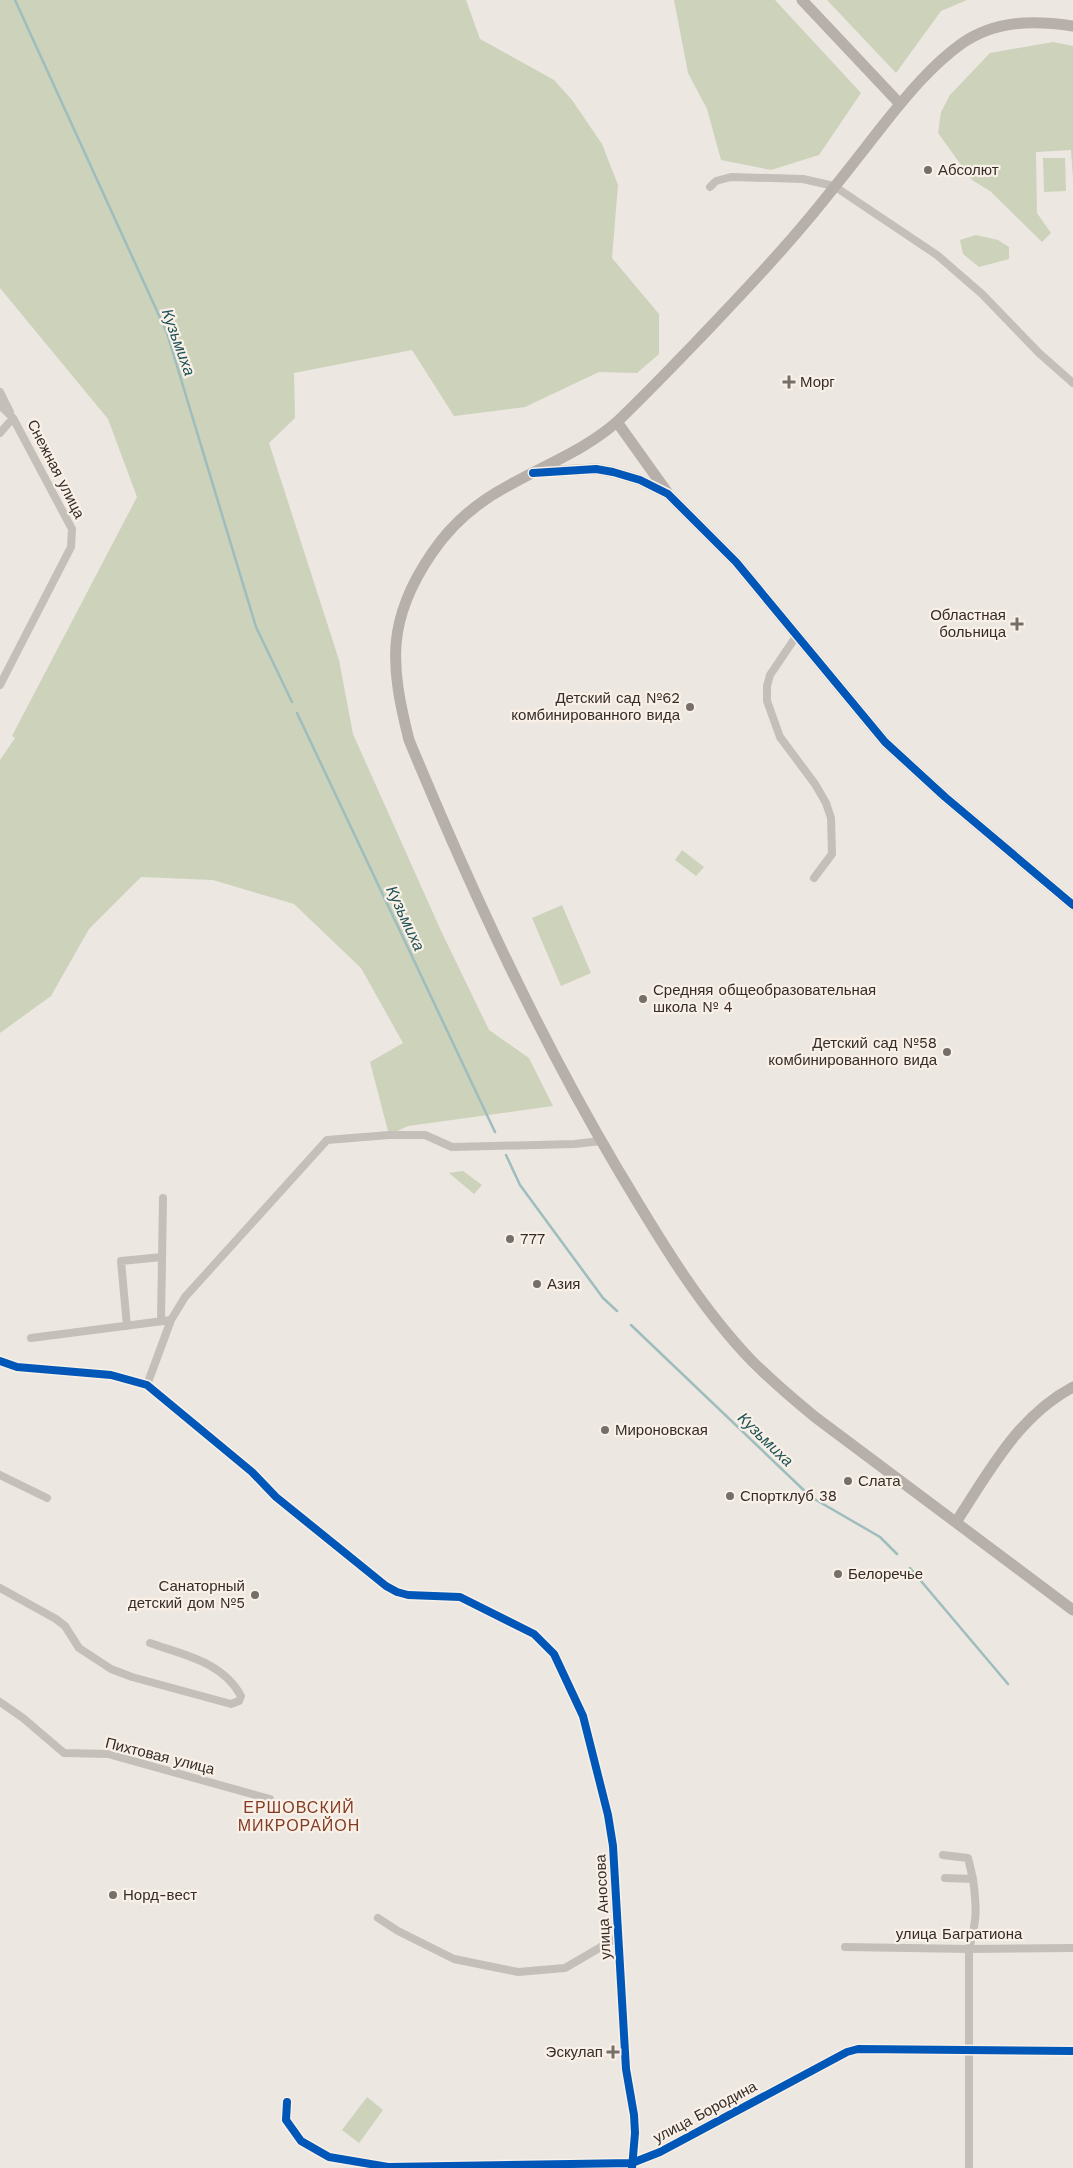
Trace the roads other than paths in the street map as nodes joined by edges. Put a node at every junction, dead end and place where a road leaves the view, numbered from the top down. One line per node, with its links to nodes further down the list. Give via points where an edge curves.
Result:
1 (802, 0): 3 (main road)
2 (1073, 26): 3 (main road, via 1020,22 982,32 943,58)
3 (900, 104): 4 (main road)
4 (834, 186): 5 (street, via 803,179 732,177 716,181); 6 (street, via 937,255); 10 (main road, via 773,260)
5 (710, 187)
6 (1073, 383)
7 (0, 392): 9 (street)
8 (0, 405): 9 (street, Снежная улица)
9 (14, 418): 11 (street); 15 (street, Снежная улица, via 72,529 71,547)
10 (617, 422): 12 (main road, via 581,448); 13 (main road)
11 (0, 433)
12 (533, 473): 13 (main road, via 596,469 640,480); 18 (main road, via 505,487 463,516 431,554 402,611 395,640 396,674 409,740 433,798 506,961)
13 (668, 494): 14 (main road, via 718,542)
14 (797, 635): 16 (street, via 770,675 768,701 780,737 815,784 831,818 832,854); 17 (main road, via 892,748)
15 (0, 685)
16 (814, 878)
17 (1073, 905)
18 (601, 1141): 21 (street, via 452,1147 425,1135 389,1134 328,1140 185,1297); 30 (main road, via 684,1274 751,1360 815,1417)
19 (163, 1198): 20 (street)
20 (162, 1257): 22 (street); 23 (street, via 121,1261)
21 (171, 1320): 22 (street); 26 (street)
22 (161, 1321): 23 (street)
23 (127, 1326): 24 (street)
24 (31, 1338)
25 (0, 1361): 26 (street, via 17,1367 112,1375)
26 (147, 1385): 40 (street, улица Аносова, via 252,1472 276,1497 386,1586 408,1595 460,1597 534,1634 554,1654 583,1716 608,1815)
27 (1073, 1387): 30 (main road, via 1056,1396 1025,1422)
28 (0, 1476): 29 (street)
29 (47, 1498)
30 (956, 1522): 32 (main road)
31 (0, 1588): 33 (street, via 56,1619 65,1626 79,1648 111,1669 231,1704 239,1701 241,1696 234,1684 220,1670)
32 (1073, 1610)
33 (150, 1643)
34 (0, 1702): 35 (street, Пихтовая улица, via 64,1752 108,1754)
35 (270, 1799)
36 (943, 1855): 38 (street, via 968,1858)
37 (945, 1878): 38 (street)
38 (973, 1879): 43 (street, via 977,1921)
39 (378, 1918): 40 (street, via 454,1958 518,1972 565,1968)
40 (618, 1937): 47 (street, улица Аносова, via 626,2069 634,2114)
41 (845, 1947): 43 (street, улица Багратиона)
42 (1073, 1948): 43 (street, улица Багратиона)
43 (969, 1950): 44 (street)
44 (968, 2051): 45 (street, улица Бородина); 47 (street, улица Бородина, via 858,2049 847,2052); 48 (street)
45 (1073, 2051)
46 (287, 2102): 47 (street, улица Бородина, via 286,2120 301,2141 329,2157 388,2167)
47 (632, 2166)
48 (969, 2168)

